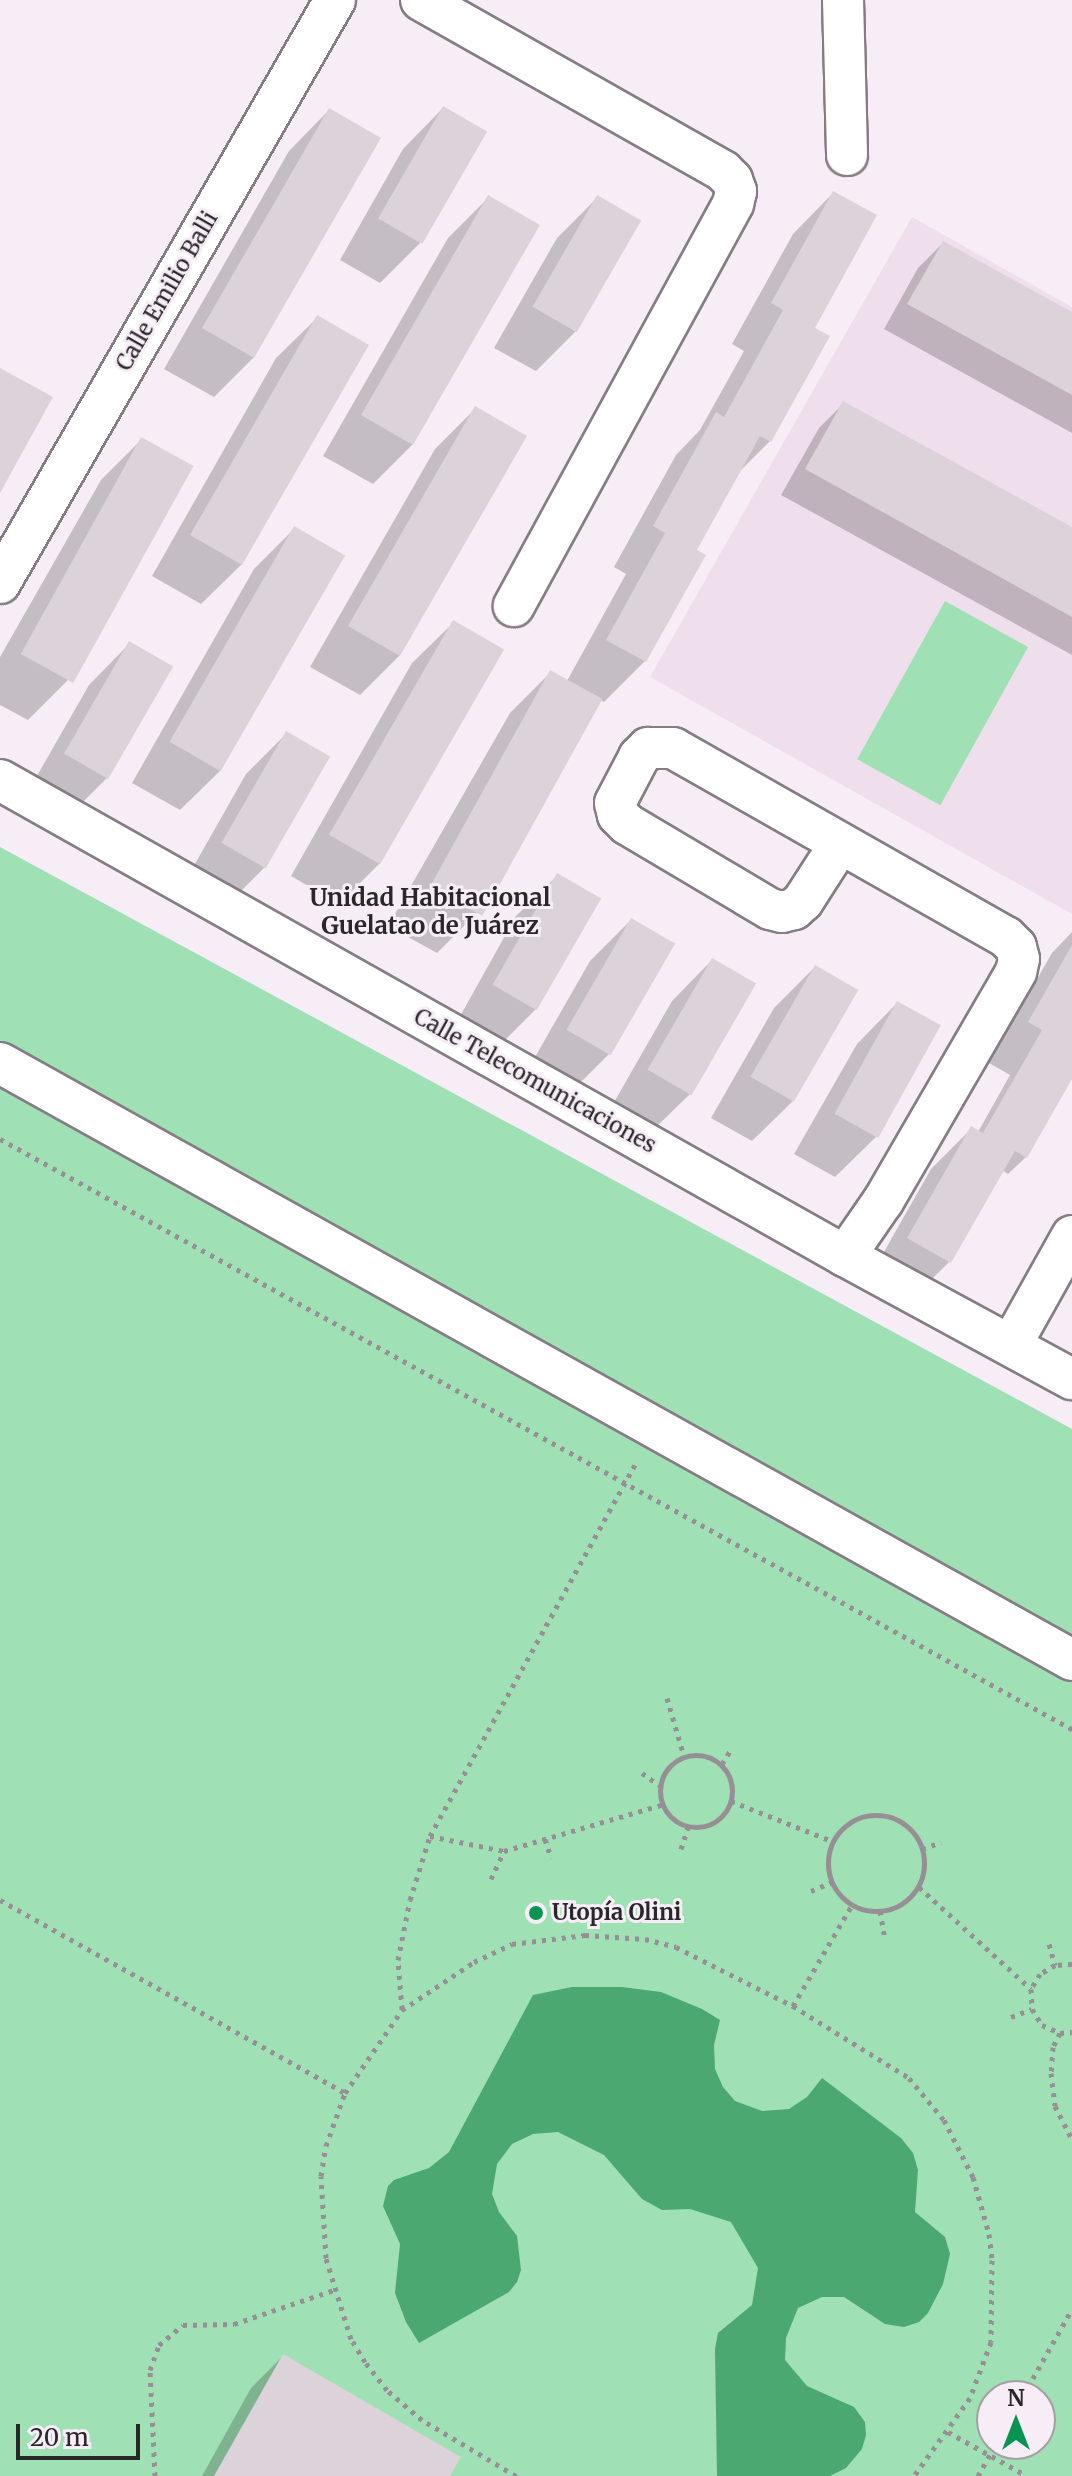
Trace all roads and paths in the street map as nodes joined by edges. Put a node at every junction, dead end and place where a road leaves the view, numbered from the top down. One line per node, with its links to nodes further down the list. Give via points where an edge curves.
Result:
1 (335, 0): 5 (street, Calle Emilio Balli)
2 (421, 0): 6 (street, via 723,171 736,191)
3 (843, 0): 4 (street)
4 (847, 155)
5 (0, 583)
6 (514, 606)
7 (0, 780): 12 (street, Calle Telecomunicaciones)
8 (839, 845): 8 (street, via 673,748 648,748 615,803 627,824 782,912 803,901); 12 (street, via 1006,937 1019,959 883,1201)
9 (0, 1063): 15 (street)
10 (0, 1139): 16 (path)
11 (1072, 1236): 13 (street)
12 (845, 1256): 13 (street, Calle Telecomunicaciones)
13 (1011, 1345): 14 (street, Calle Telecomunicaciones)
14 (1072, 1379)
15 (656, 1429): 16 (path); 17 (street)
16 (624, 1483): 19 (path); 28 (path)
17 (1072, 1660)
18 (667, 1698): 21 (path)
19 (1072, 1729)
20 (732, 1748): 22 (path)
21 (684, 1756): 22 (path, via 704,1755); 24 (path, via 667,1767)
22 (722, 1764): 25 (path, via 731,1781)
23 (642, 1773): 24 (path)
24 (659, 1785): 26 (path)
25 (731, 1801): 27 (path, via 722,1817 707,1826); 30 (path)
26 (661, 1805): 27 (path); 29 (path)
27 (688, 1827): 32 (path)
28 (430, 1836): 34 (path); 50 (path, via 398,1960)
29 (545, 1839): 34 (path); 35 (path)
30 (832, 1841): 33 (path, via 847,1824 867,1815 889,1816 909,1826); 37 (path, via 827,1859)
31 (941, 1842): 33 (path)
32 (681, 1849)
33 (922, 1849): 38 (path, via 925,1867)
34 (504, 1851): 36 (path)
35 (551, 1858)
36 (491, 1879)
37 (832, 1882): 39 (path); 41 (path)
38 (919, 1887): 42 (path, via 906,1902); 47 (path)
39 (811, 1891)
40 (0, 1900): 54 (path)
41 (852, 1905): 42 (path); 48 (path)
42 (880, 1911): 43 (path)
43 (885, 1939)
44 (1049, 1944): 46 (path)
45 (1072, 1964): 46 (path)
46 (1055, 1965): 47 (path, via 1040,1974)
47 (1031, 1989): 49 (path)
48 (793, 2006): 50 (path, via 676,1947 585,1935 512,1944 474,1962); 59 (path, via 909,2078 944,2120 983,2204 992,2260 991,2342 981,2375)
49 (1032, 2009): 51 (path); 53 (path, via 1042,2025)
50 (402, 2010): 54 (path)
51 (1011, 2017)
52 (1072, 2032): 53 (path)
53 (1060, 2033): 55 (path, via 1053,2047 1055,2106)
54 (345, 2093): 56 (path, via 321,2176 323,2233)
55 (1072, 2140)
56 (334, 2290): 62 (path, via 234,2324 183,2325 159,2345 150,2370); 63 (path, via 351,2339 387,2390 422,2420)
57 (1072, 2309): 58 (path)
58 (1032, 2380)
59 (948, 2432): 60 (path); 64 (path)
60 (976, 2447)
61 (999, 2460): 65 (path)
62 (155, 2476)
63 (516, 2476)
64 (914, 2476)
65 (1027, 2476)

